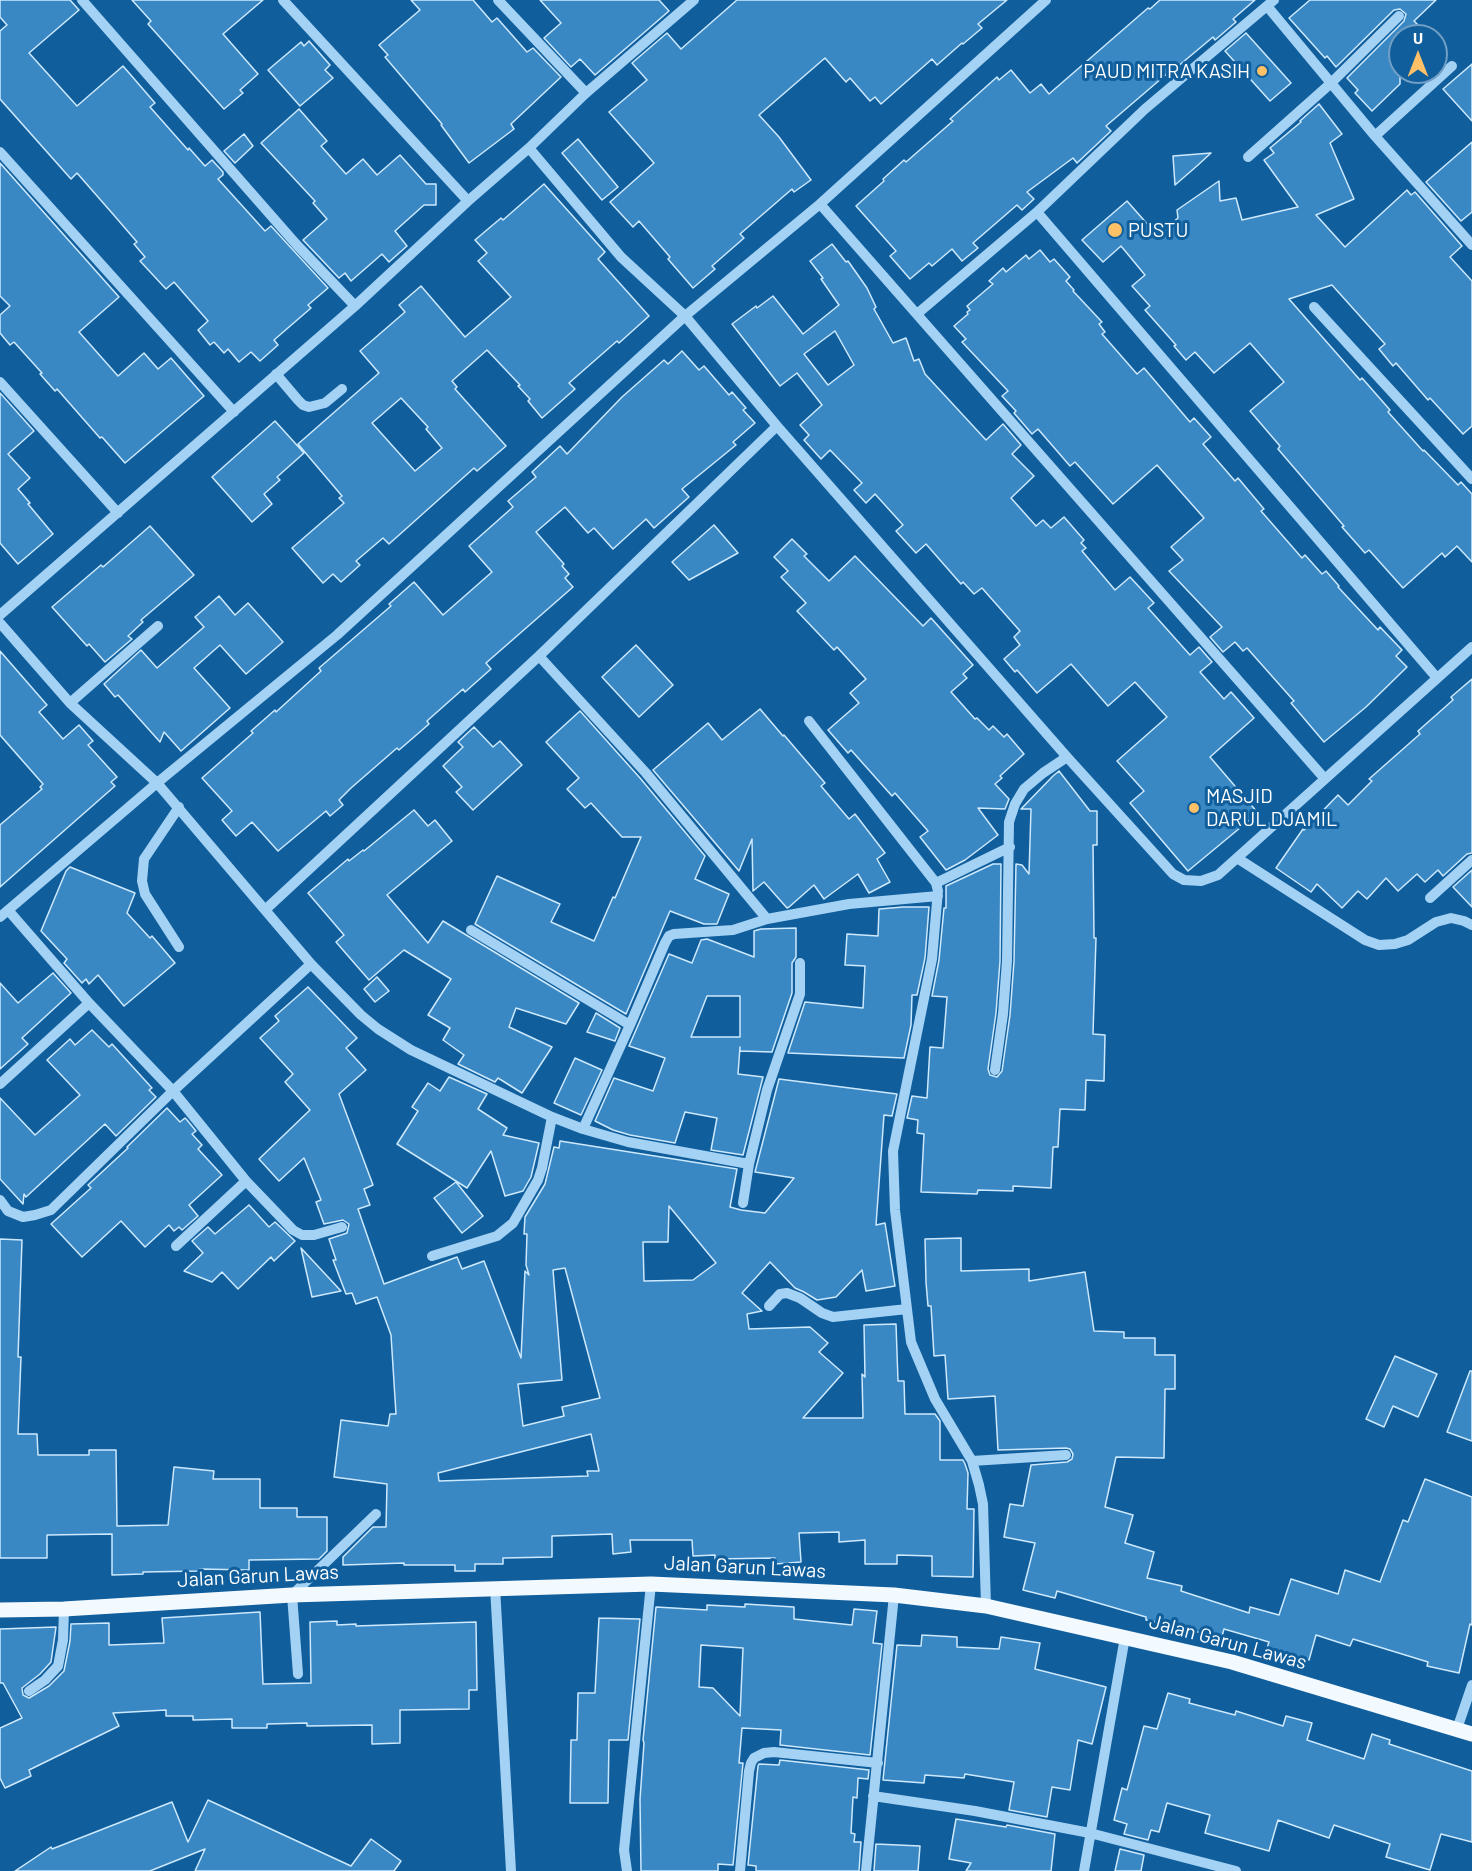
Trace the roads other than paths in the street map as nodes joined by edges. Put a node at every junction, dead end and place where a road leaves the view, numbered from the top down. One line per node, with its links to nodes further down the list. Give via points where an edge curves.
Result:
1 (82, 0): 19 (street)
2 (283, 0): 15 (street)
3 (498, 0): 10 (street)
4 (694, 0): 10 (street)
5 (1046, 0): 16 (street)
6 (1271, 3): 9 (street); 17 (street, via 1145,109)
7 (1399, 16): 9 (street)
8 (1452, 66): 11 (street)
9 (1330, 84): 11 (street); 14 (street)
10 (586, 93): 12 (street)
11 (1375, 136): 18 (street)
12 (529, 148): 15 (street); 22 (street, via 621,257)
13 (0, 152): 26 (street)
14 (1248, 158)
15 (468, 201): 19 (street)
16 (819, 204): 21 (street); 22 (street)
17 (1037, 212): 21 (street); 35 (street)
18 (1471, 242)
19 (355, 306): 23 (street)
20 (1314, 307): 28 (street)
21 (917, 314): 39 (street)
22 (685, 316): 27 (street); 40 (street, via 337,635)
23 (276, 374): 25 (street, via 309,407 325,403); 26 (street)
24 (0, 382): 29 (street)
25 (342, 390)
26 (234, 412): 29 (street)
27 (777, 426): 34 (street); 38 (street)
28 (1472, 479)
29 (118, 513): 30 (street)
30 (0, 615)
31 (0, 623): 36 (street)
32 (158, 626): 36 (street)
33 (1472, 647): 35 (street)
34 (539, 656): 48 (street); 50 (street, via 646,773)
35 (1437, 678): 39 (street)
36 (70, 703): 40 (street)
37 (809, 721): 45 (street)
38 (1067, 757): 42 (street, via 1024,789 1010,822); 43 (street, via 1173,874 1184,880 1201,881 1218,875)
39 (1325, 779): 43 (street)
40 (157, 783): 41 (street); 49 (street)
41 (179, 807): 48 (street); 53 (street, via 144,859 142,881 145,894)
42 (1010, 847): 45 (street); 58 (street, via 1007,961)
43 (1237, 858): 51 (street, via 1365,940 1379,945 1408,940 1436,922 1451,918)
44 (1472, 860): 47 (street)
45 (936, 884): 46 (street)
46 (938, 896): 50 (street, via 849,904); 71 (street, via 932,959 893,1150 895,1210)
47 (1430, 898)
48 (265, 910): 55 (street)
49 (4, 914): 56 (street)
50 (767, 919): 57 (street, via 733,930 669,936)
51 (1472, 925)
52 (471, 930): 57 (street)
53 (179, 947)
54 (800, 963): 63 (street, via 800,993 767,1090)
55 (311, 964): 60 (street); 61 (street, via 361,1015 394,1041)
56 (89, 1003): 59 (street); 60 (street)
57 (630, 1025): 62 (street)
58 (995, 1070)
59 (0, 1084)
60 (173, 1091): 64 (street); 65 (street, via 51,1210 23,1217 8,1211)
61 (552, 1117): 62 (street); 69 (street, via 542,1168 513,1223 497,1236)
62 (583, 1129): 63 (street, via 628,1142)
63 (749, 1164): 66 (street)
64 (246, 1182): 67 (street, via 297,1233 307,1236); 68 (street)
65 (0, 1200)
66 (743, 1203)
67 (342, 1227)
68 (176, 1246)
69 (432, 1256)
70 (769, 1306): 71 (street, via 780,1294 787,1293 833,1317)
71 (907, 1309): 73 (street, via 911,1342 920,1366)
72 (1066, 1455): 73 (street)
73 (972, 1461): 79 (street, via 983,1504)
74 (376, 1515): 77 (street)
75 (651, 1584): 76 (main road, Jalan Garun Lawas); 78 (main road, Jalan Garun Lawas); 92 (street, via 624,1850)
76 (495, 1587): 77 (main road, Jalan Garun Lawas); 91 (street)
77 (292, 1595): 80 (main road, Jalan Garun Lawas); 83 (street)
78 (894, 1595): 79 (main road, Jalan Garun Lawas); 88 (street)
79 (986, 1606): 82 (main road, Jalan Garun Lawas)
80 (64, 1609): 81 (main road, Jalan Garun Lawas); 85 (street, via 58,1666)
81 (0, 1610)
82 (1125, 1637): 86 (main road, Jalan Garun Lawas, via 1232,1662); 90 (street)
83 (298, 1674)
84 (1472, 1685): 86 (street)
85 (29, 1691)
86 (1456, 1729): 87 (main road, Jalan Garun Lawas)
87 (1472, 1734)
88 (878, 1762): 89 (street); 93 (street, via 774,1752 754,1758 749,1768)
89 (873, 1796): 90 (street); 94 (street)
90 (1090, 1833): 95 (street); 96 (street)
91 (512, 1871)
92 (627, 1871)
93 (740, 1871)
94 (866, 1871)
95 (1084, 1871)
96 (1236, 1871)

